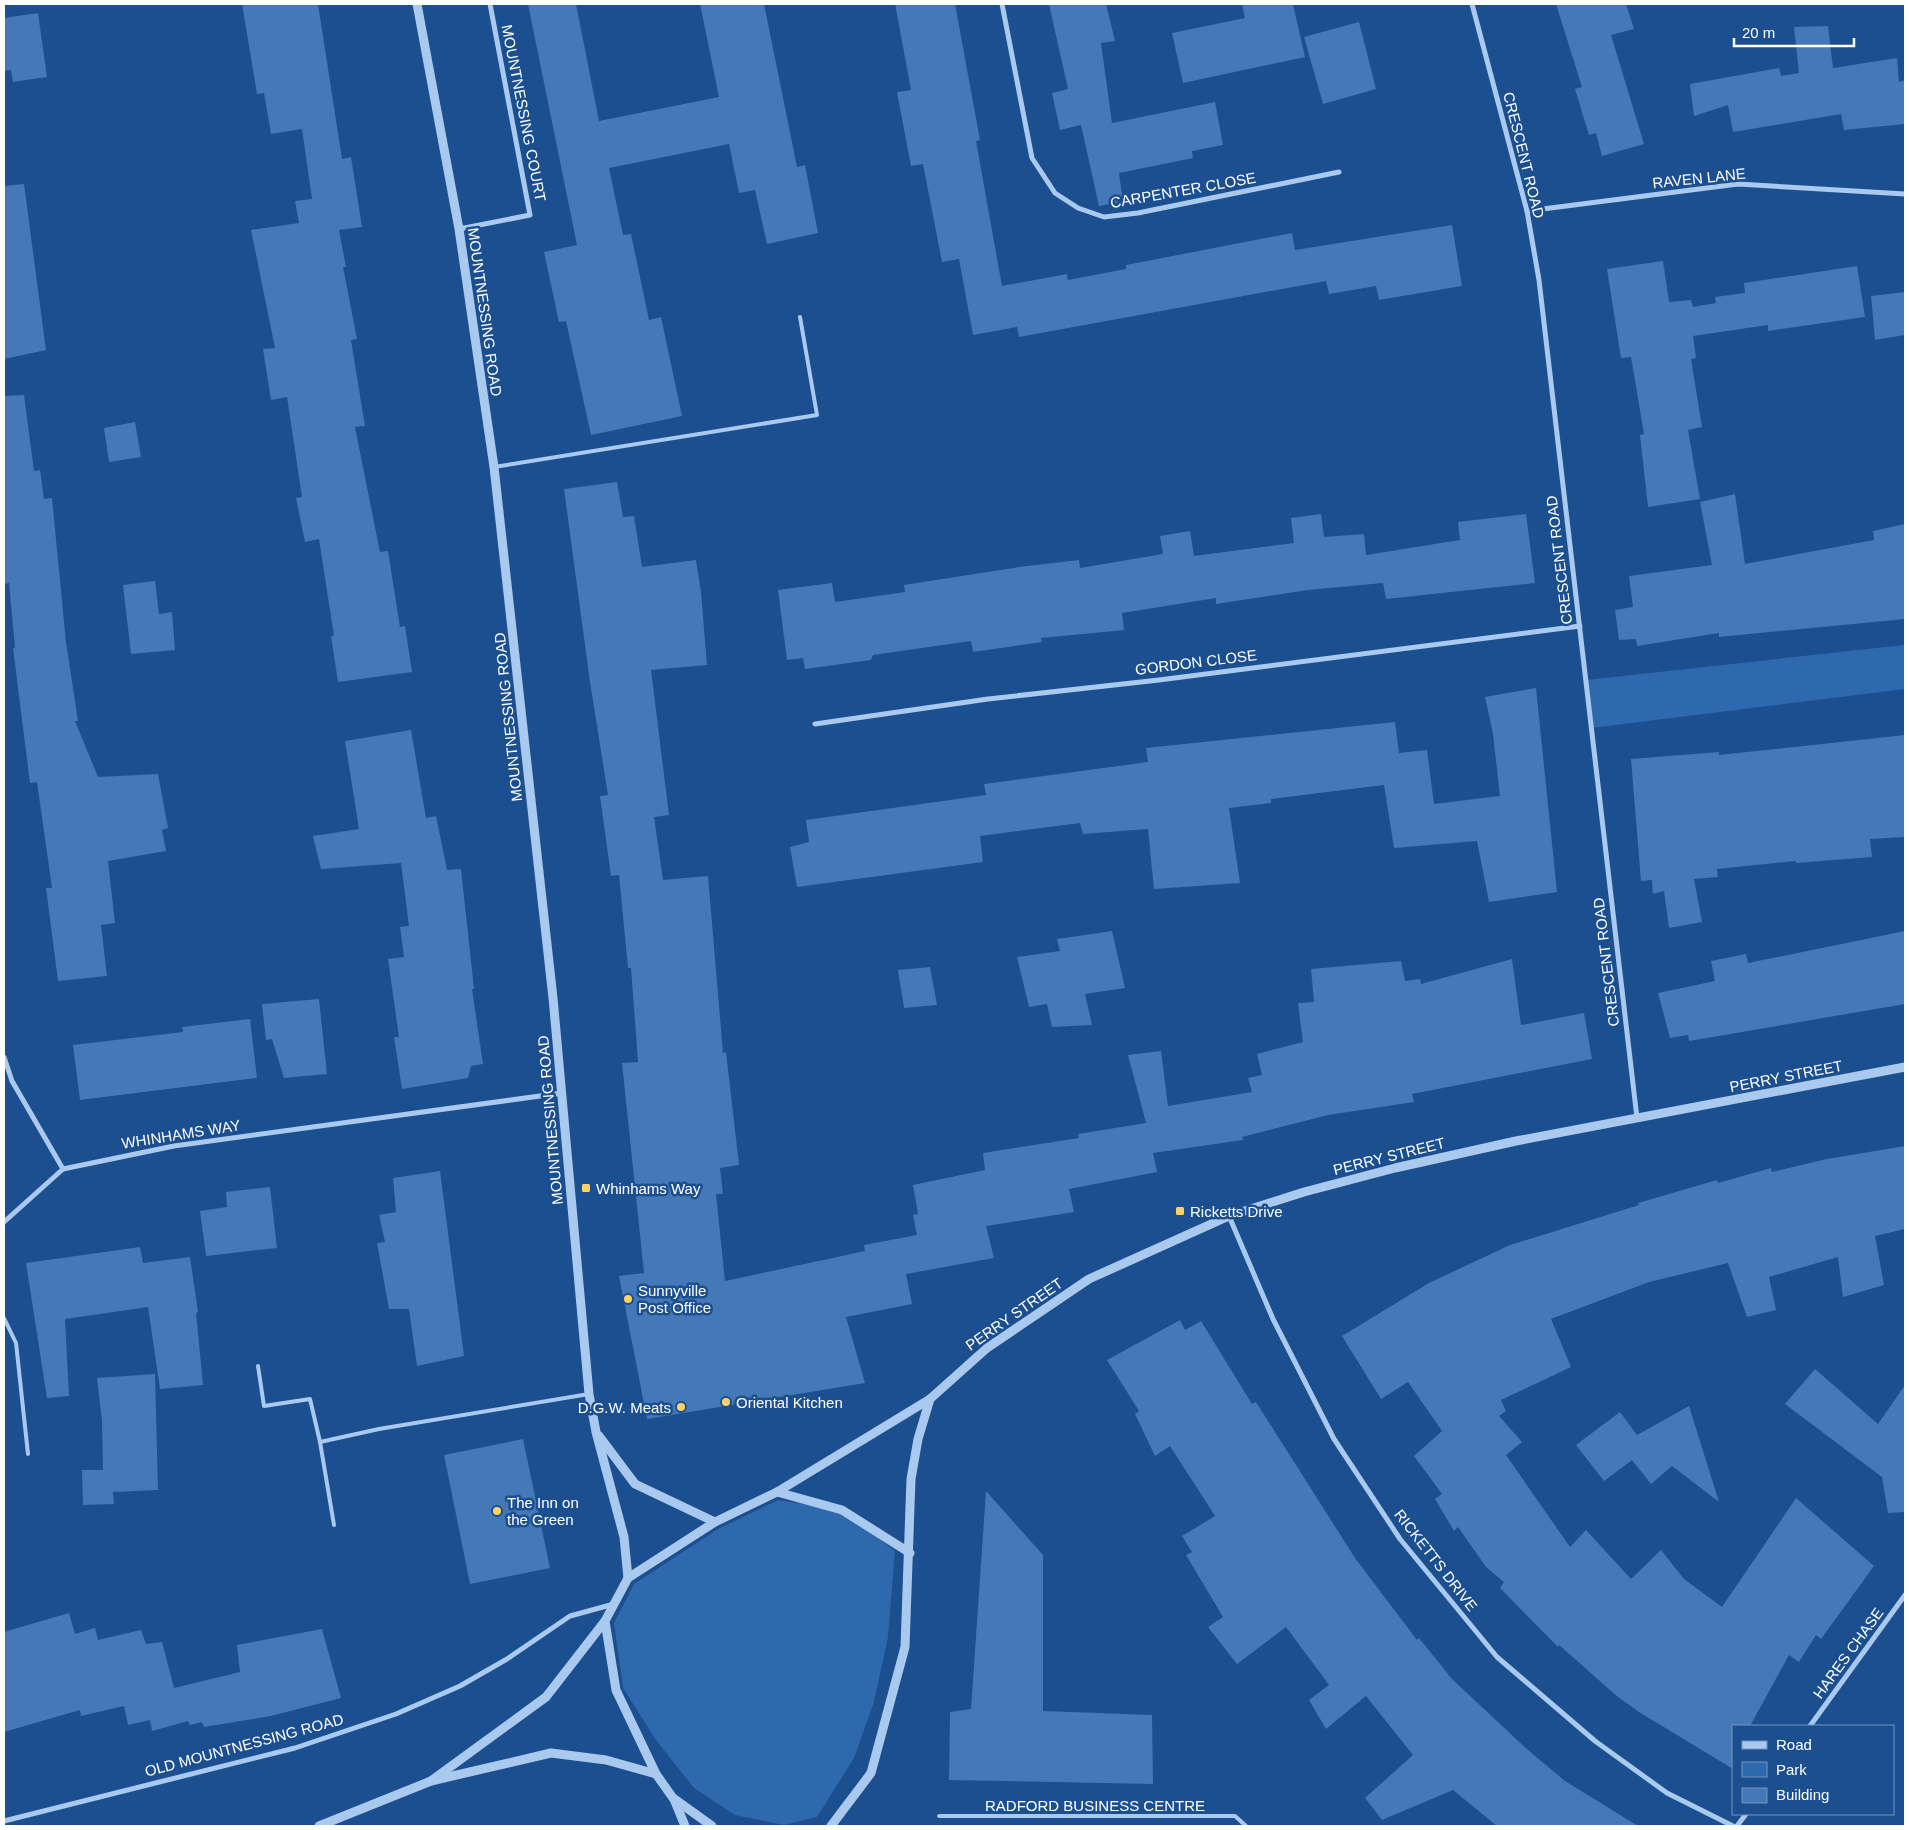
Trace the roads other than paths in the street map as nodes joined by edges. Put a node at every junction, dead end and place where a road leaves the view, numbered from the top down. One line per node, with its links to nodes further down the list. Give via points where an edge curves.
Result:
1 (417, 4): 8 (street, MOUNTNESSING ROAD)
2 (490, 4): 8 (street, MOUNTNESSING COURT, via 530,215)
3 (1002, 4): 5 (street, CARPENTER CLOSE, via 1032,158 1055,193 1078,208 1104,217 1138,213)
4 (1472, 4): 7 (street, CRESCENT ROAD)
5 (1339, 172)
6 (1905, 194): 7 (street, RAVEN LANE, via 1738,184)
7 (1527, 211): 11 (street, CRESCENT ROAD, via 1539,280)
8 (459, 229): 10 (street, MOUNTNESSING ROAD)
9 (800, 317): 10 (lane, via 817,415)
10 (494, 466): 15 (street, MOUNTNESSING ROAD)
11 (1580, 626): 12 (street, GORDON CLOSE, via 1159,680 988,698); 16 (street, CRESCENT ROAD)
12 (815, 724)
13 (4, 1057): 17 (street, via 12,1081)
14 (1905, 1067): 16 (street, PERRY STREET)
15 (562, 1092): 17 (street, WHINHAMS WAY, via 174,1146); 22 (street, MOUNTNESSING ROAD)
16 (1637, 1119): 18 (street, PERRY STREET, via 1516,1140 1395,1168)
17 (63, 1168): 19 (street)
18 (1229, 1216): 23 (street, PERRY STREET, via 1088,1279 987,1348); 47 (street, RICKETTS DRIVE, via 1273,1319 1334,1439 1400,1539 1491,1649 1595,1741 1667,1792)
19 (4, 1222)
20 (4, 1318): 26 (lane, via 16,1343)
21 (258, 1366): 25 (lane, via 264,1406 310,1399)
22 (589, 1394): 24 (street, MOUNTNESSING ROAD); 25 (lane)
23 (930, 1399): 27 (street, PERRY STREET); 30 (street, via 918,1438 911,1479)
24 (596, 1432): 28 (street, MOUNTNESSING ROAD, via 635,1484); 31 (street, MOUNTNESSING ROAD, via 624,1537)
25 (320, 1442): 29 (lane)
26 (28, 1454)
27 (777, 1492): 28 (street); 30 (street, via 842,1510)
28 (715, 1522): 31 (street)
29 (334, 1525)
30 (910, 1553): 45 (street, via 905,1647 871,1773)
31 (628, 1578): 33 (street)
32 (1905, 1595): 35 (street, HARES CHASE)
33 (614, 1604): 34 (street); 41 (street, OLD MOUNTNESSING ROAD, via 570,1616 460,1686 396,1714 295,1748)
34 (606, 1621): 36 (street, via 616,1690); 37 (street, via 546,1697)
35 (1811, 1725)
36 (656, 1774): 37 (street, via 606,1760 551,1753); 38 (street)
37 (431, 1782): 42 (street)
38 (673, 1798): 43 (street); 44 (street)
39 (1745, 1815): 48 (street)
40 (939, 1816): 46 (lane, RADFORD BUSINESS CENTRE, via 1235,1816)
41 (4, 1821)
42 (319, 1826)
43 (685, 1826)
44 (712, 1826)
45 (831, 1826)
46 (1246, 1826)
47 (1733, 1826)
48 (1737, 1826)

